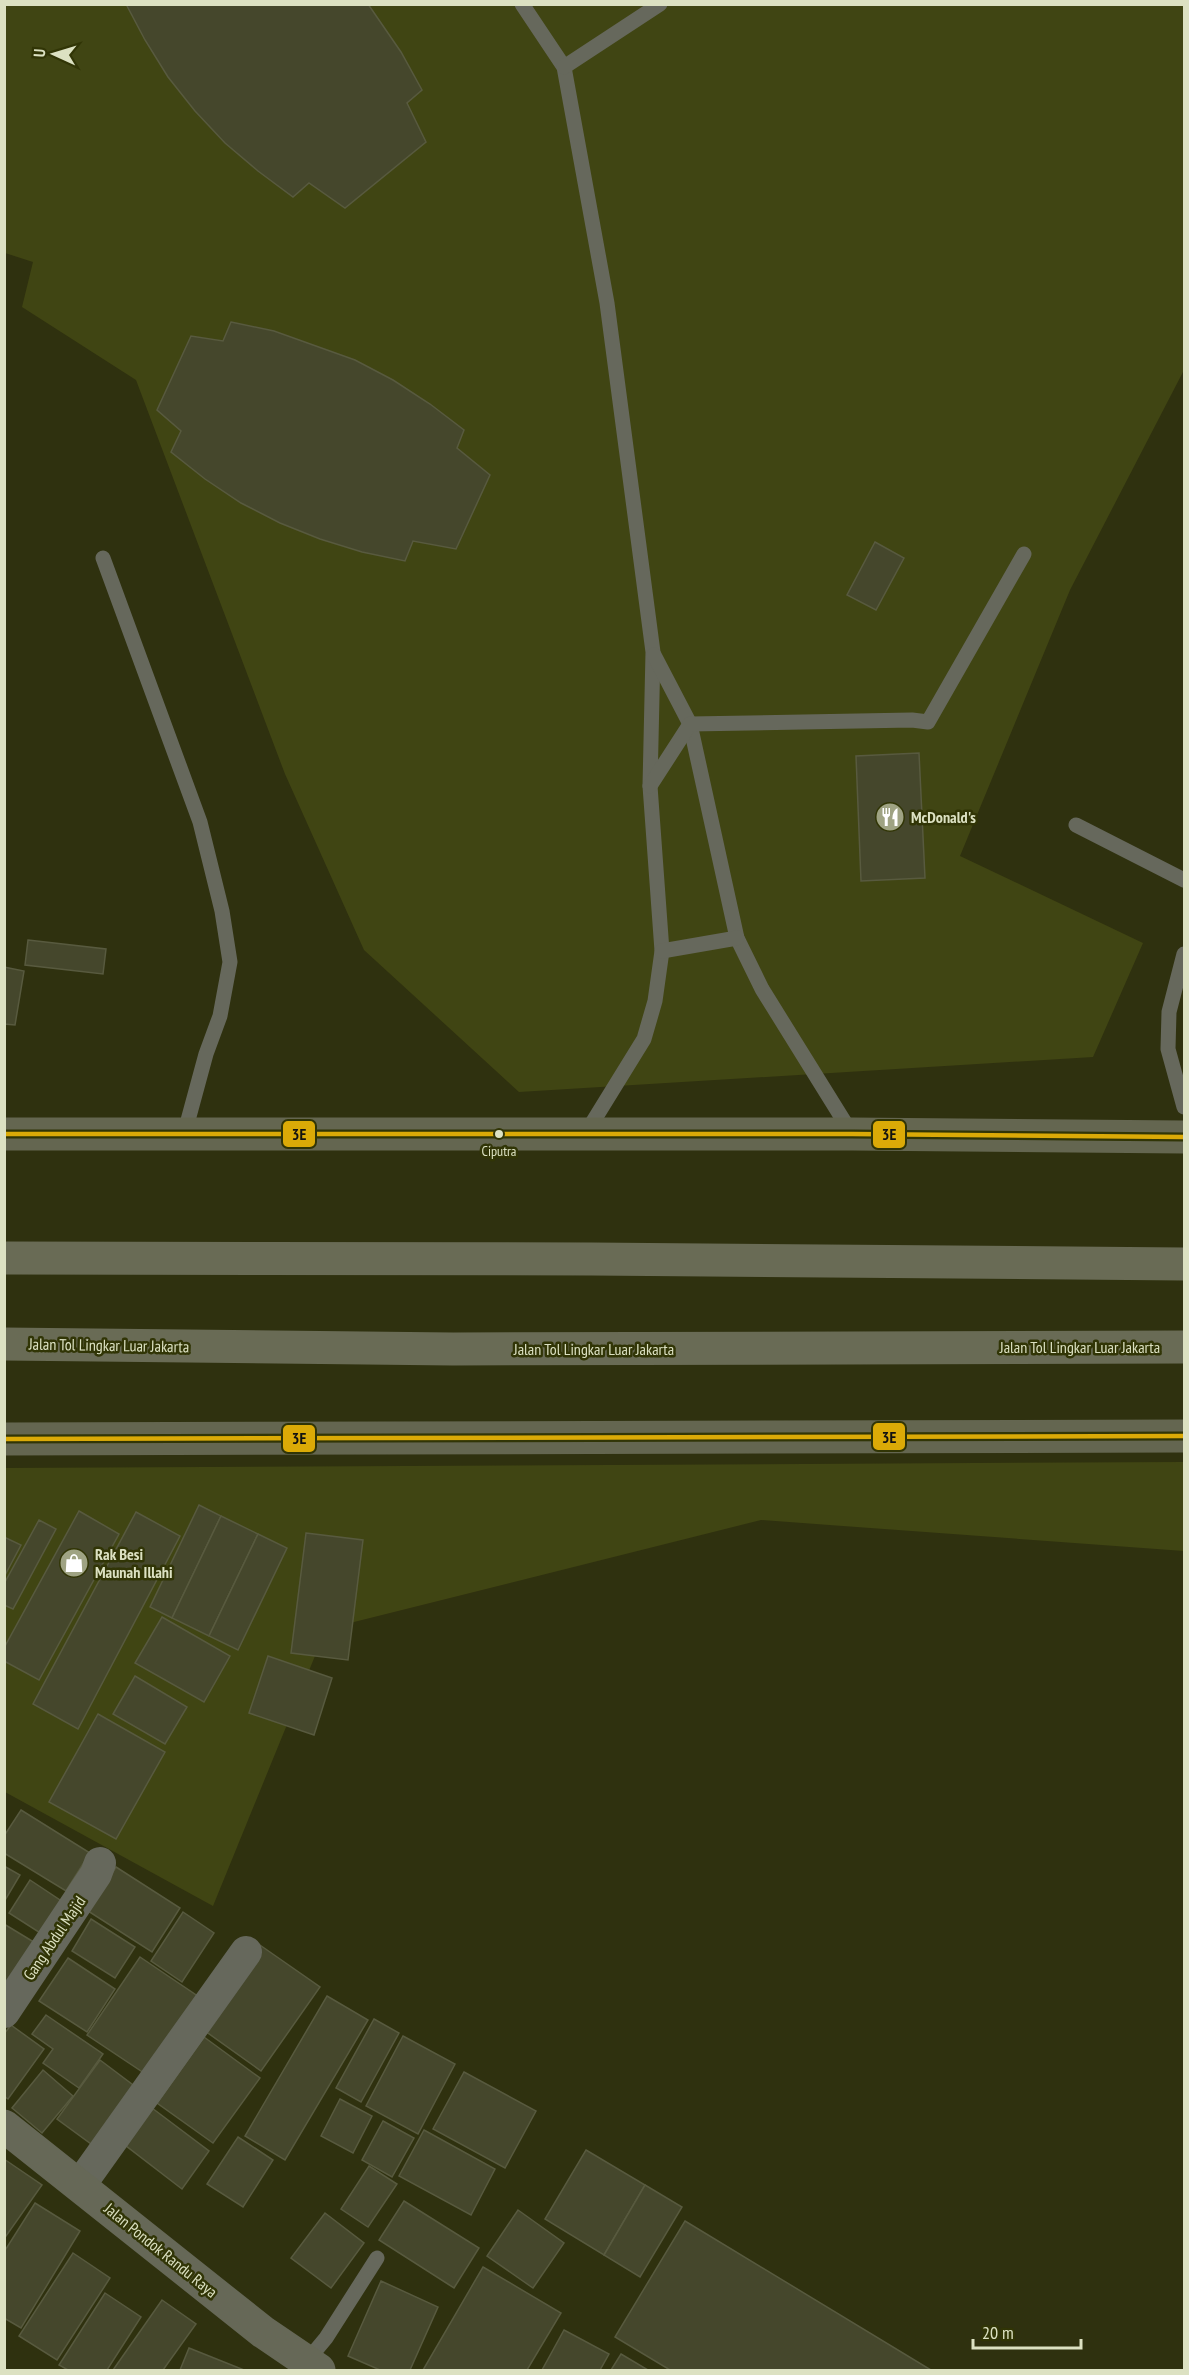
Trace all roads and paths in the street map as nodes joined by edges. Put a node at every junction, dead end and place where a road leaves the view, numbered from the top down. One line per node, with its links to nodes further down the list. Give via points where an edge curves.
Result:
1 (522, 4): 3 (lane)
2 (660, 4): 3 (lane)
3 (564, 67): 6 (lane, via 607,303)
4 (1024, 554): 7 (lane, via 928,722)
5 (103, 558): 18 (lane, via 200,822 230,962 220,1016)
6 (653, 652): 7 (lane); 8 (lane)
7 (690, 724): 8 (lane); 11 (lane)
8 (650, 786): 12 (lane)
9 (1076, 825): 10 (lane)
10 (1185, 880)
11 (737, 938): 12 (lane); 17 (lane, via 762,988)
12 (662, 951): 16 (lane, via 655,1001 644,1039)
13 (1185, 954): 14 (lane, via 1169,1012 1168,1049)
14 (1185, 1107)
15 (4, 1134): 18 (main road)
16 (585, 1134): 17 (main road); 18 (main road)
17 (852, 1134): 19 (main road)
18 (184, 1135)
19 (1185, 1137)
20 (4, 1258): 21 (highway)
21 (1185, 1264)
22 (4, 1344): 23 (highway, Jalan Tol Lingkar Luar Jakarta, via 453,1349)
23 (1185, 1347)
24 (1185, 1436): 25 (main road)
25 (4, 1439)
26 (100, 1863): 28 (street, Gang Abdul Majid)
27 (246, 1952): 30 (street)
28 (4, 2012)
29 (4, 2126): 30 (main road, Jalan Pondok Randu Raya)
30 (80, 2185): 32 (main road, Jalan Pondok Randu Raya, via 263,2332)
31 (377, 2258): 32 (lane, via 326,2338)
32 (313, 2366)

